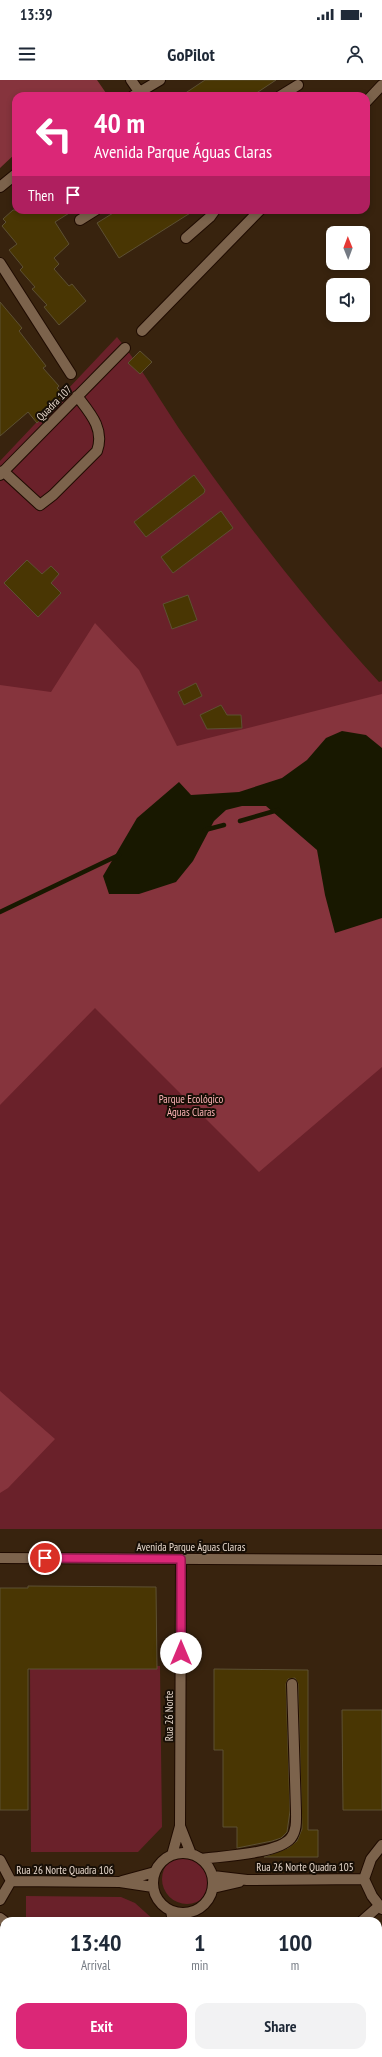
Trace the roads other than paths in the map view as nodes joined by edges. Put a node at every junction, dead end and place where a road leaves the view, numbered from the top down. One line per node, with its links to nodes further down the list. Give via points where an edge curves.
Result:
1 (131, 80): 5 (street)
2 (160, 80): 6 (street)
3 (298, 85): 7 (street)
4 (382, 85): 8 (street)
5 (137, 92)
6 (142, 92)
7 (287, 92)
8 (370, 98)
9 (12, 177): 10 (street)
10 (0, 187)
11 (90, 214): 14 (street)
12 (212, 214): 15 (street)
13 (256, 214): 17 (street)
14 (80, 220)
15 (186, 238)
16 (0, 263): 19 (street)
17 (142, 331)
18 (125, 348): 20 (street, Quadra 107)
19 (71, 374)
20 (77, 396): 21 (street, Quadra 107); 21 (street, via 96,421 100,443 97,451 40,505)
21 (2, 473)
22 (0, 1558): 23 (street, Avenida Parque Águas Claras)
23 (181, 1559): 24 (street, Avenida Parque Águas Claras); 26 (street, Rua 26 Norte)
24 (382, 1560)
25 (292, 1684): 30 (street, via 296,1826 292,1837 270,1849)
26 (180, 1826): 28 (street, Rua 26 Norte); 29 (street, Rua 26 Norte)
27 (382, 1845): 34 (street, Rua 26 Norte Quadra 105, via 371,1859)
28 (191, 1854): 29 (street); 30 (street)
29 (172, 1855): 32 (street, via 162,1862)
30 (201, 1858): 33 (street)
31 (0, 1860): 36 (street, Rua 26 Norte Quadra 106)
32 (155, 1872): 37 (street, Rua 26 Norte Quadra 106); 38 (street)
33 (213, 1876): 35 (street, Rua 26 Norte Quadra 105); 39 (street)
34 (364, 1879): 35 (street, Rua 26 Norte Quadra 105); 41 (street, Rua 26 Norte Quadra 105)
35 (246, 1880): 39 (street, Rua 26 Norte Quadra 105)
36 (11, 1881): 37 (street, Rua 26 Norte Quadra 106); 40 (street, Rua 26 Norte Quadra 106)
37 (120, 1882): 38 (street, Rua 26 Norte Quadra 106)
38 (153, 1887): 42 (street, via 159,1901)
39 (213, 1888): 43 (street, via 209,1899)
40 (0, 1900)
41 (381, 1907): 44 (street)
42 (172, 1916): 43 (street)
43 (189, 1917)
44 (367, 1917)

